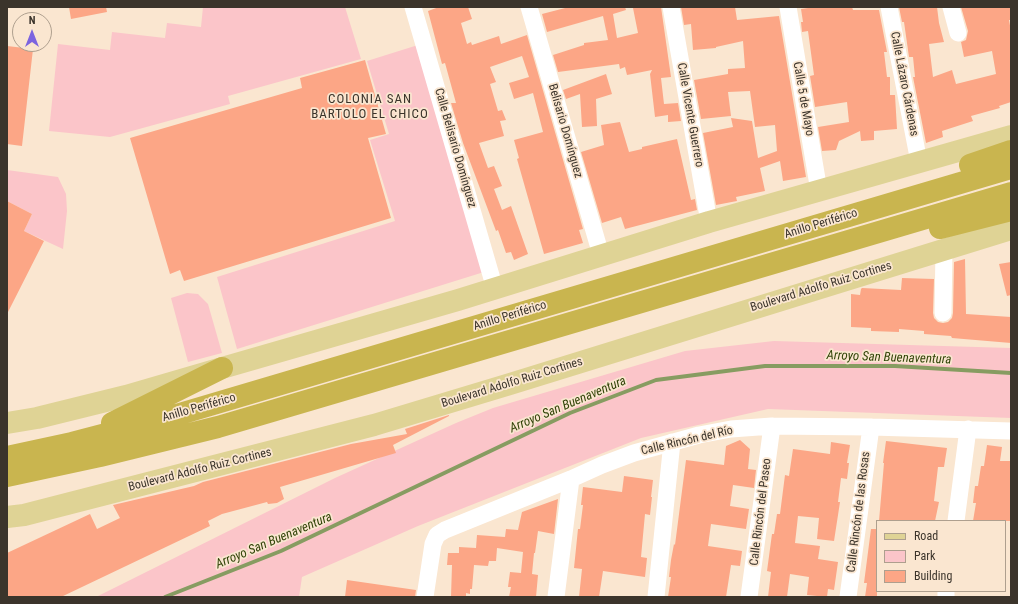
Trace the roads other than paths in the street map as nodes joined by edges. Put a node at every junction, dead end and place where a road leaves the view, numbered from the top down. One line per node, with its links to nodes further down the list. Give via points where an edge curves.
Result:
1 (413, 7): 21 (street, Calle Belisario Domínguez)
2 (529, 7): 20 (street, Belisario Domínguez)
3 (671, 7): 16 (street, Calle Vicente Guerrero)
4 (788, 7): 12 (street, Calle 5 de Mayo)
5 (889, 7): 10 (street, Calle Lázaro Cárdenas)
6 (951, 7): 7 (street)
7 (958, 33)
8 (1011, 136): 10 (main road)
9 (1011, 151): 14 (highway, via 956,170)
10 (919, 162): 12 (main road)
11 (1011, 168): 14 (highway, Anillo Periférico)
12 (819, 191): 16 (main road)
13 (1011, 192): 18 (highway, Anillo Periférico)
14 (882, 206): 30 (highway, Anillo Periférico, via 156,421)
15 (1011, 210): 18 (highway, via 905,236)
16 (709, 222): 20 (main road)
17 (1011, 229): 19 (main road, Boulevard Adolfo Ruiz Cortines)
18 (834, 245): 32 (highway, Anillo Periférico, via 218,427)
19 (944, 249): 22 (street); 34 (main road, Boulevard Adolfo Ruiz Cortines, via 374,424 24,515)
20 (601, 256): 21 (main road)
21 (495, 288): 23 (main road)
22 (943, 313)
23 (222, 368): 24 (main road, via 126,396); 30 (highway)
24 (7, 423)
25 (772, 426): 26 (street, Calle Rincón del Río); 29 (street, Calle Rincón del Río, via 731,429); 39 (street, Calle Rincón del Paseo)
26 (871, 427): 27 (street, Calle Rincón del Río); 40 (street, Calle Rincón de las Rosas)
27 (968, 429): 28 (street, Calle Rincón del Río); 35 (street)
28 (1011, 431)
29 (672, 442): 33 (street, Calle Rincón del Río, via 602,465); 38 (street)
30 (72, 443): 31 (highway, Anillo Periférico)
31 (7, 458)
32 (7, 476)
33 (571, 479): 36 (street, Calle Rincón del Río, via 445,530 437,536 433,544); 37 (street)
34 (7, 517)
35 (956, 520)
36 (425, 597)
37 (556, 597)
38 (656, 597)
39 (749, 597)
40 (848, 597)

